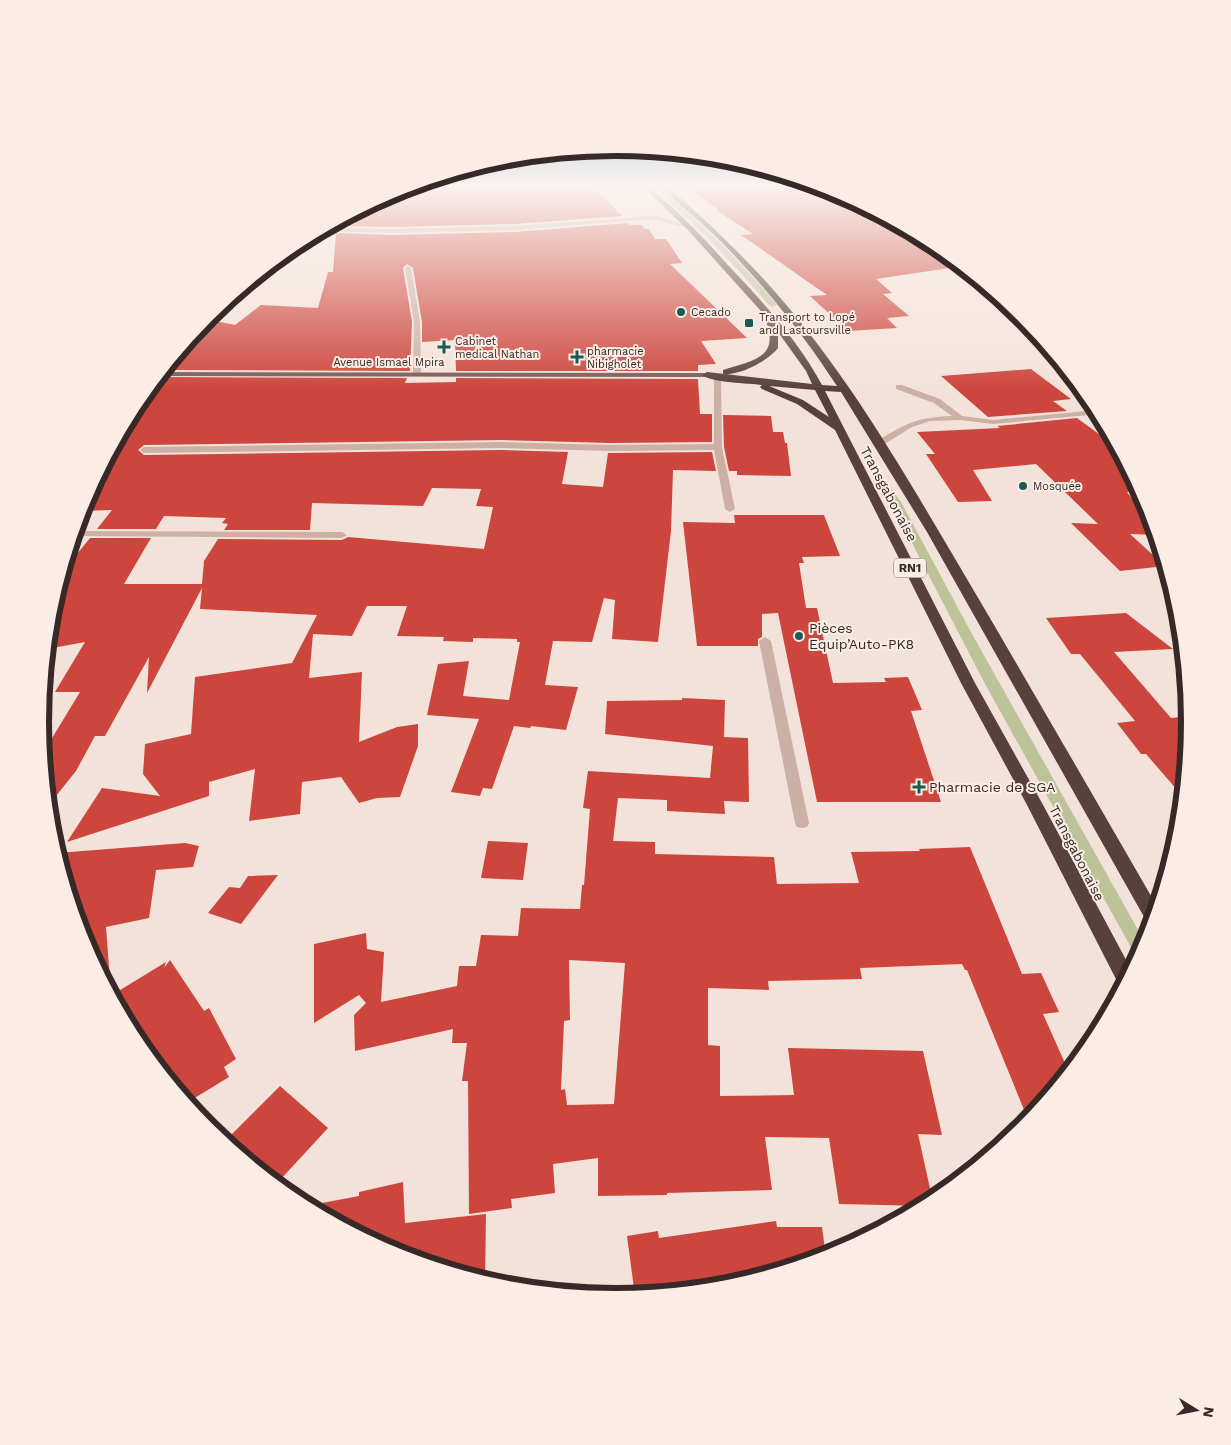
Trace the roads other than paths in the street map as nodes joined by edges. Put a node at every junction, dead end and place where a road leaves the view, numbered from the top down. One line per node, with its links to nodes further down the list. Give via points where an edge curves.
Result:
1 (715, 255): 4 (highway, Transgabonaise / RN1)
2 (738, 255): 10 (highway, Transgabonaise / RN1, via 781,302)
3 (408, 268): 7 (street, via 417,322)
4 (768, 312): 5 (highway, via 776,338 772,350 760,360); 12 (highway, Transgabonaise / RN1)
5 (726, 372): 8 (highway); 12 (highway)
6 (168, 374): 7 (main road, Avenue Ismael Mpira)
7 (417, 374): 8 (main road, Avenue Ismael Mpira)
8 (707, 375): 9 (highway)
9 (717, 378): 11 (highway); 19 (street)
10 (838, 378): 12 (highway); 14 (highway, Transgabonaise / RN1)
11 (744, 380): 12 (highway); 17 (highway, via 800,402)
12 (816, 382): 14 (highway); 17 (highway, Transgabonaise / RN1)
13 (900, 387): 16 (street, via 937,401)
14 (845, 390): 18 (highway, Transgabonaise / RN1)
15 (1090, 413): 16 (street, via 993,422)
16 (960, 418): 18 (street, via 908,425)
17 (838, 428): 27 (highway, Transgabonaise / RN1)
18 (880, 443): 26 (highway, Transgabonaise / RN1)
19 (718, 447): 20 (street, via 501,445); 21 (street)
20 (144, 450)
21 (730, 509)
22 (81, 534): 23 (street)
23 (342, 535)
24 (766, 641): 25 (street)
25 (802, 823)
26 (1150, 911)
27 (1123, 974)

